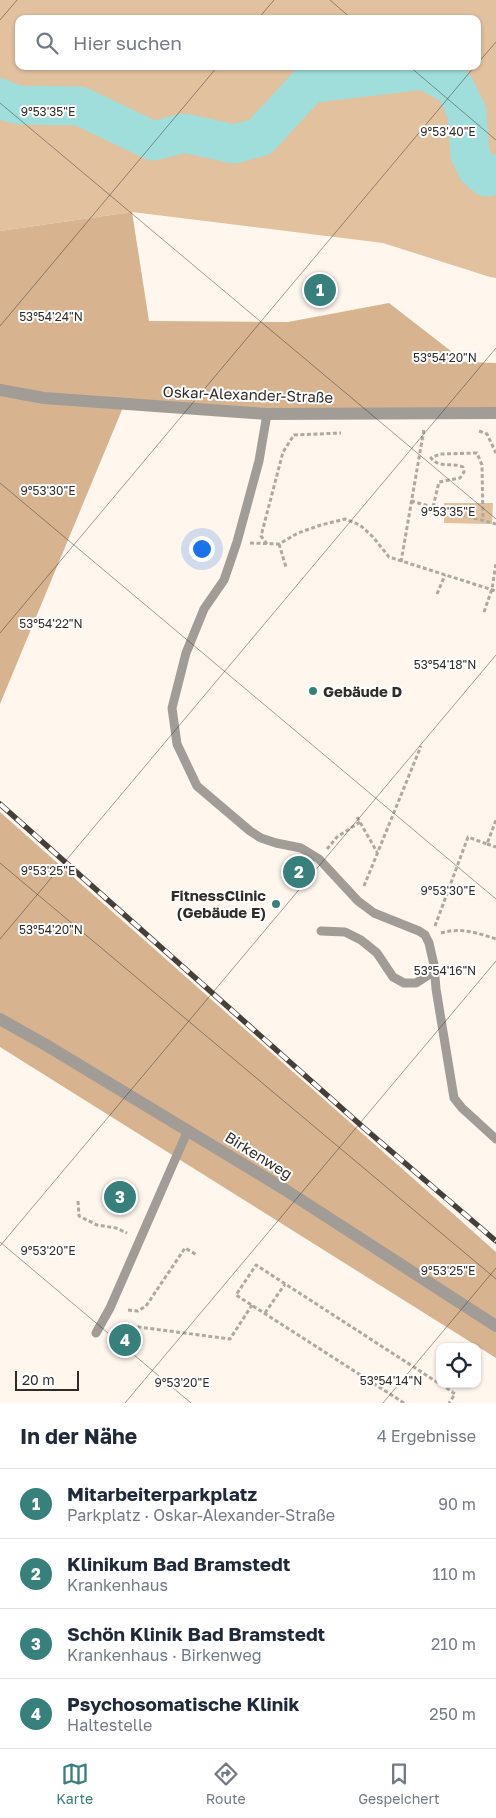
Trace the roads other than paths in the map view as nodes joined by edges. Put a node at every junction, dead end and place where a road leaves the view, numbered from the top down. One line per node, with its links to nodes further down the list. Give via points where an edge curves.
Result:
1 (0, 390): 3 (street, Oskar-Alexander-Straße, via 53,399)
2 (496, 413): 3 (street, Oskar-Alexander-Straße)
3 (267, 414): 5 (lane, via 242,528 224,580 204,609 186,653 172,708 177,744 197,786 250,831 276,843 301,848 319,859 374,914 428,936)
4 (321, 931): 5 (lane, via 345,932 361,940 377,953 393,977 404,983 416,983 427,976)
5 (434, 965): 8 (lane, via 454,1098)
6 (0, 1019): 7 (street, Birkenweg)
7 (188, 1130): 9 (street, Birkenweg); 10 (lane)
8 (496, 1139)
9 (496, 1326)
10 (96, 1333)

